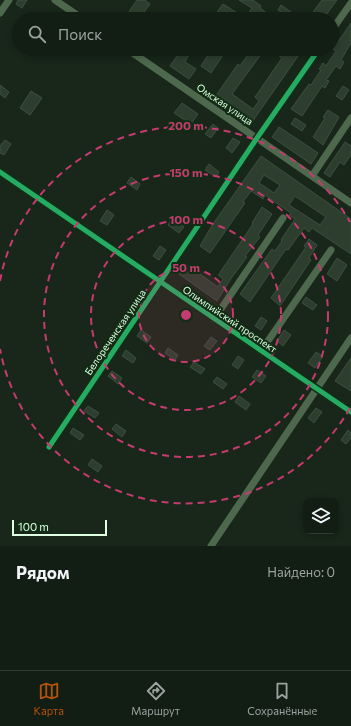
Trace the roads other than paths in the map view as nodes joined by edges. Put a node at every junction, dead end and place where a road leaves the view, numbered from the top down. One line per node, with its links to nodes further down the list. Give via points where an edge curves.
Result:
1 (9, 0): 5 (street)
2 (55, 0): 4 (street)
3 (351, 3): 6 (street)
4 (73, 12)
5 (0, 13)
6 (339, 20)
7 (137, 56): 10 (street, Омская улица)
8 (314, 56): 10 (street, Белореченская улица)
9 (351, 118): 12 (street)
10 (257, 138): 12 (street, Омская улица); 16 (street, Белореченская улица)
11 (0, 172): 16 (street, Олимпийский проспект)
12 (312, 176): 13 (street, Омская улица)
13 (351, 203)
14 (283, 218): 17 (street)
15 (331, 250): 19 (street)
16 (160, 282): 17 (street, Олимпийский проспект); 22 (street, Белореченская улица)
17 (214, 319): 19 (street, Олимпийский проспект)
18 (351, 338): 20 (street)
19 (261, 351): 20 (street, Олимпийский проспект)
20 (317, 389): 21 (street, Олимпийский проспект); 23 (street)
21 (351, 412)
22 (50, 447)
23 (211, 546)

